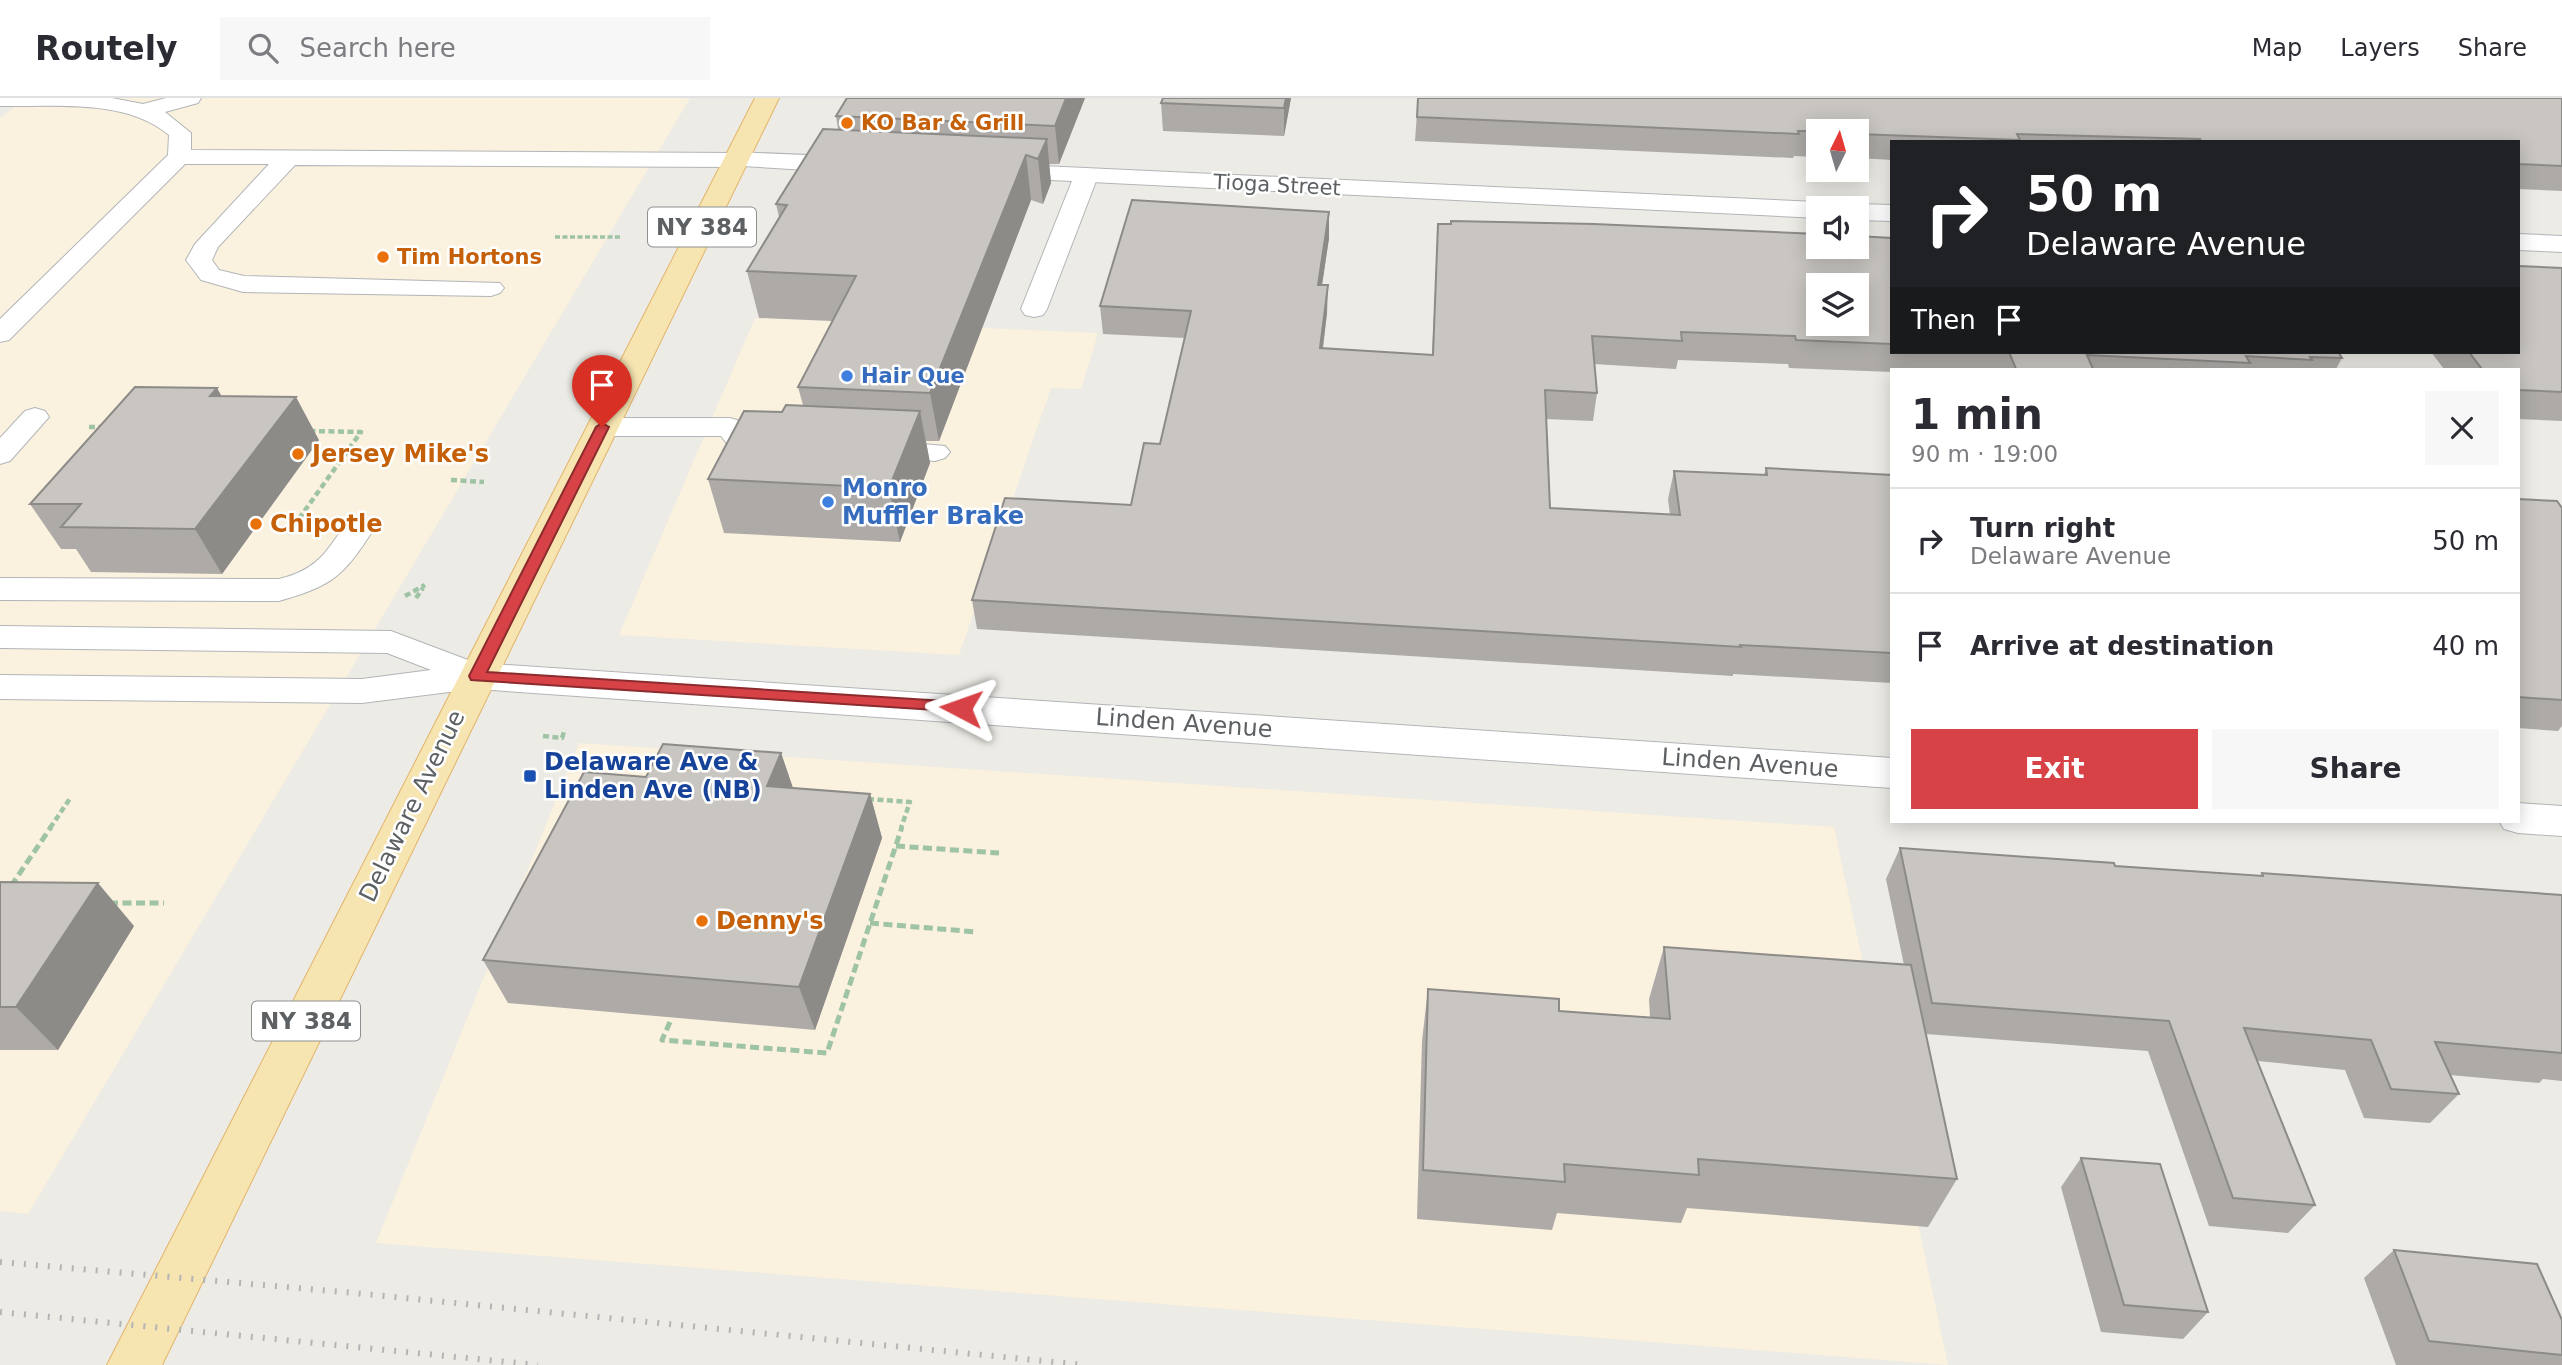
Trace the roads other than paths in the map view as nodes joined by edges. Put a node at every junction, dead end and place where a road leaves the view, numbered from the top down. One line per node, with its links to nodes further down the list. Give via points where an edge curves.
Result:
1 (190, 98): 5 (lane)
2 (767, 98): 8 (main road, Delaware Avenue / NY 384)
3 (0, 99): 4 (lane)
4 (99, 100): 5 (lane)
5 (147, 110): 6 (lane, via 180,133)
6 (179, 157): 7 (lane); 19 (lane)
7 (289, 157): 8 (lane); 17 (lane, via 206,244 200,260 210,275 243,284)
8 (735, 160): 9 (street); 21 (main road, Delaware Avenue / NY 384)
9 (877, 166)
10 (975, 171): 11 (street, Tioga Street)
11 (1086, 176): 12 (street, Tioga Street); 18 (lane)
12 (1806, 209)
13 (1869, 212): 14 (street)
14 (1890, 213)
15 (2520, 242): 16 (street)
16 (2562, 244)
17 (491, 288)
18 (1034, 309)
19 (0, 334)
20 (35, 418): 25 (lane)
21 (602, 427): 22 (lane, via 730,427 741,443); 29 (main road, Delaware Avenue / NY 384)
22 (797, 445)
23 (852, 448): 24 (lane)
24 (935, 452)
25 (0, 455)
26 (358, 530): 27 (lane, via 331,567 310,581 279,590)
27 (0, 589)
28 (0, 637): 29 (lane, via 390,642)
29 (477, 676): 30 (lane, via 362,691); 31 (street, Linden Avenue); 34 (main road, Delaware Avenue / NY 384)
30 (0, 687)
31 (1890, 773)
32 (2520, 818): 33 (street)
33 (2562, 821)
34 (134, 1365)

